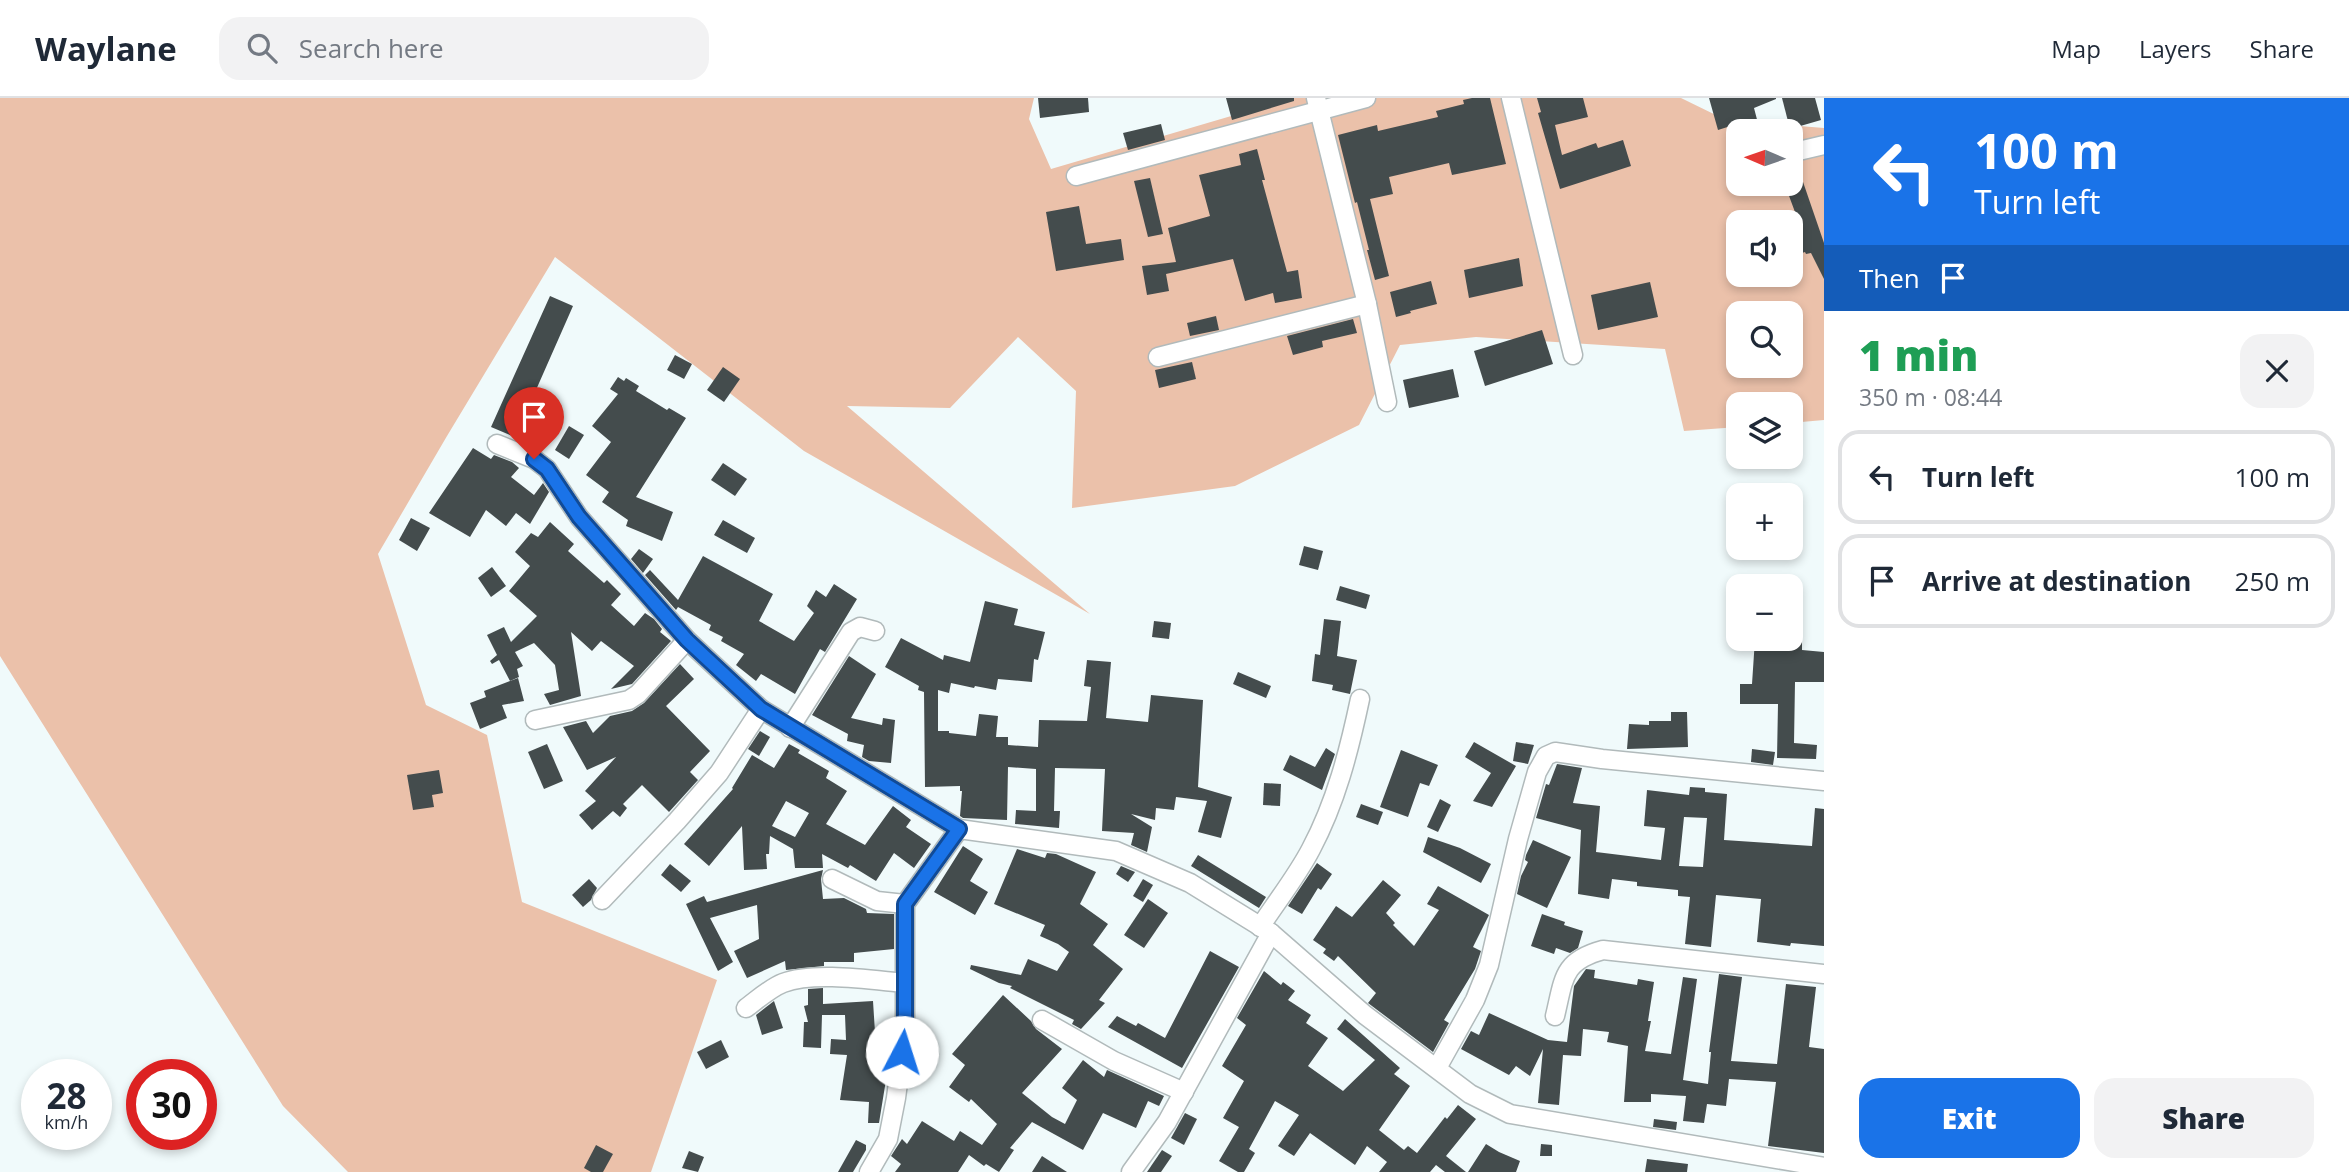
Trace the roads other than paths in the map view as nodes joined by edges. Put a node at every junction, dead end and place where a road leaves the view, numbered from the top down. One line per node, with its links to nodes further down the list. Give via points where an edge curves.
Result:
1 (1366, 98): 3 (street)
2 (1511, 98): 8 (street)
3 (1318, 104): 6 (street); 7 (street)
4 (1824, 145): 5 (street)
5 (1803, 150)
6 (1076, 176)
7 (1367, 304): 9 (street); 10 (street)
8 (1573, 355)
9 (1158, 357)
10 (1387, 402)
11 (497, 444): 13 (street, via 547,469 579,517)
12 (875, 631): 17 (street, via 860,627 851,632)
13 (687, 640): 15 (street); 16 (street, via 629,700)
14 (1360, 699): 23 (street, via 1334,798)
15 (761, 709): 17 (street); 21 (street, via 719,773)
16 (535, 720)
17 (790, 728): 19 (street)
18 (1824, 780): 29 (street, via 1555,752 1546,756 1518,839 1489,965)
19 (959, 829): 22 (street); 23 (street, via 1116,851 1189,883)
20 (832, 880): 22 (street, via 877,901)
21 (602, 900)
22 (905, 904): 25 (street)
23 (1266, 930): 29 (street, via 1365,1015); 30 (street)
24 (1824, 974): 27 (street, via 1604,950 1572,965)
25 (904, 983): 26 (street, via 835,977 797,980 782,983); 32 (street, via 905,1029 896,1098 888,1139)
26 (746, 1008)
27 (1555, 1016)
28 (1042, 1020): 30 (street, via 1114,1061)
29 (1437, 1068): 31 (street, via 1470,1094 1510,1114)
30 (1184, 1091): 33 (street)
31 (1824, 1167)
32 (869, 1172)
33 (1131, 1172)

